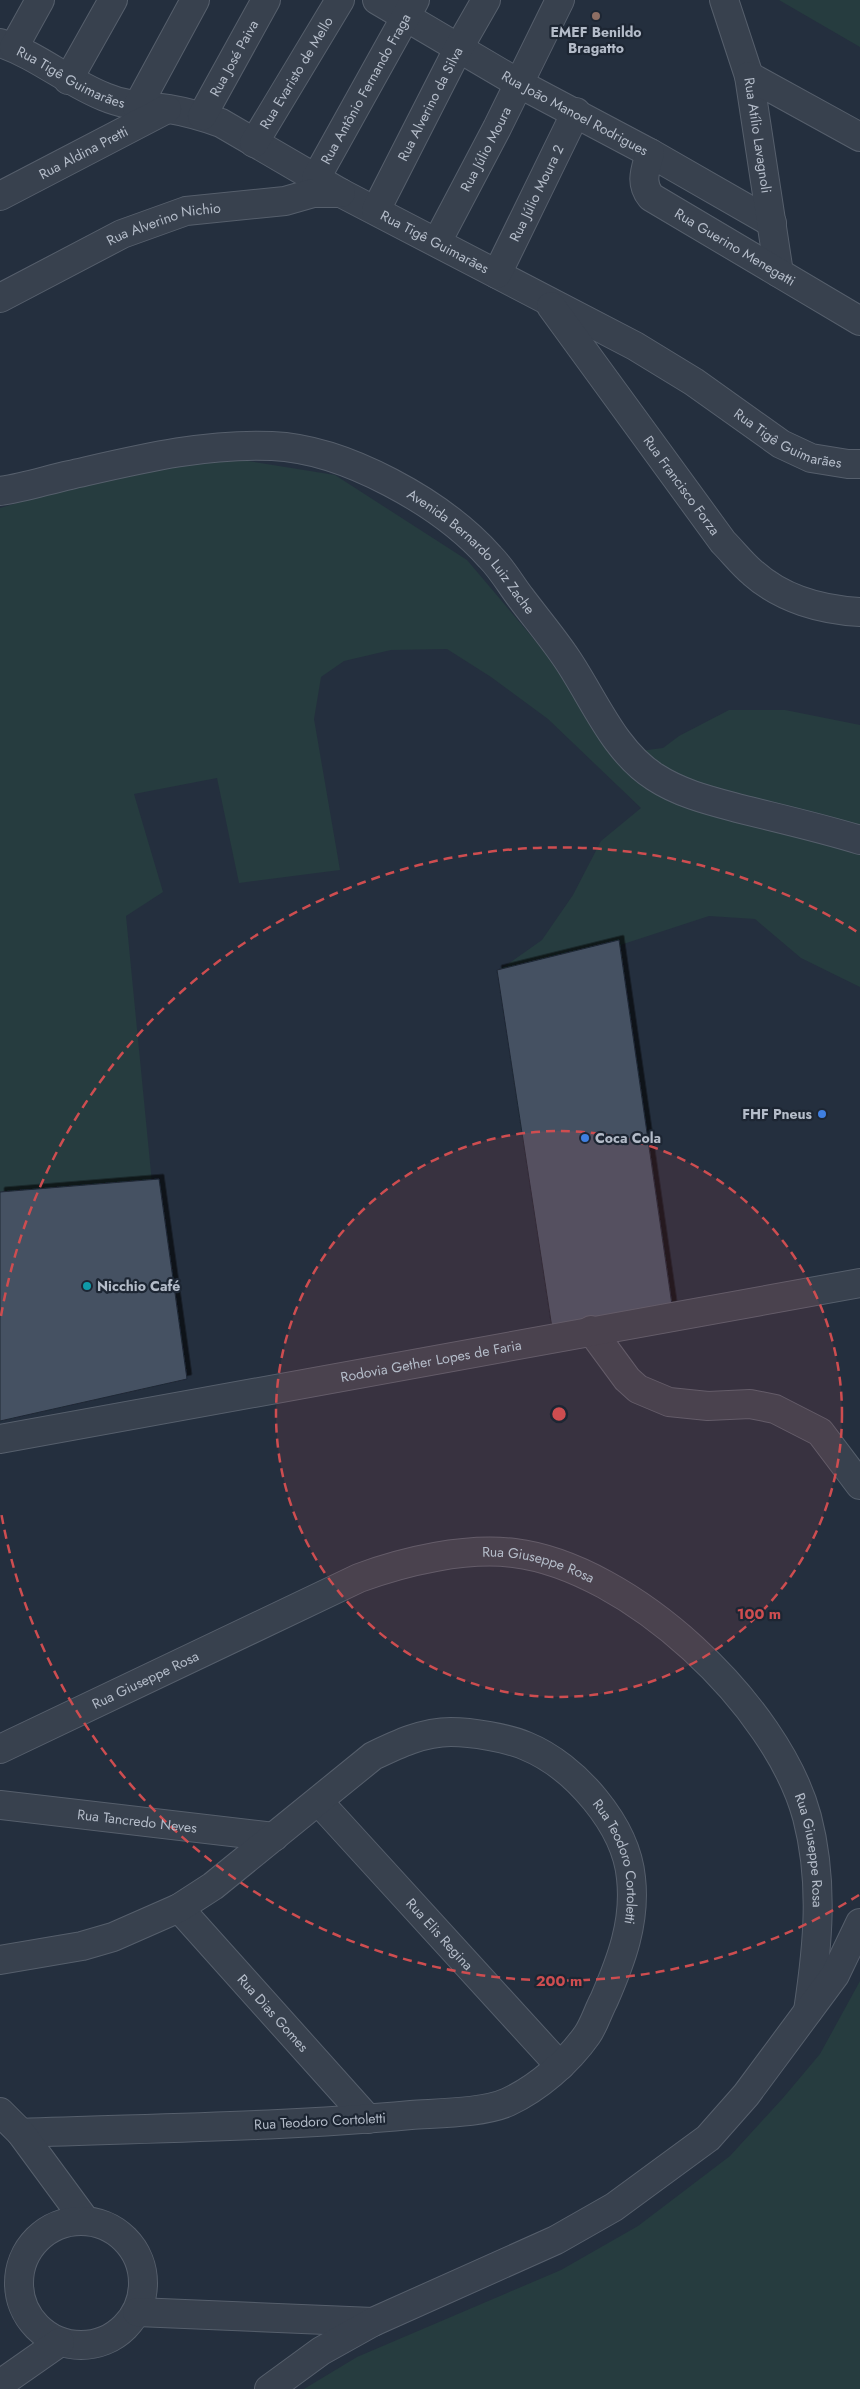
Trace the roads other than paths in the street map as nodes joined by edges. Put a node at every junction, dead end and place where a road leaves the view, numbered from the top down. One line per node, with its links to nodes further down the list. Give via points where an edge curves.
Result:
1 (40, 0): 11 (street)
2 (113, 0): 14 (street)
3 (195, 0): 16 (street)
4 (266, 0): 19 (street, Rua José Paiva)
5 (340, 0): 21 (street, Rua Evaristo de Mello)
6 (377, 0): 10 (street, Rua João Manoel Rodrigues)
7 (486, 0): 12 (street, Rua Alverino da Silva)
8 (560, 0): 15 (street, Rua Júlio Moura)
9 (724, 0): 13 (street, Rua Atílio Lavagnoli)
10 (410, 9): 12 (street, Rua João Manoel Rodrigues); 23 (street, Rua Antônio Fernando Fraga)
11 (7, 45): 14 (street, Rua Tigê Guimarães)
12 (458, 49): 15 (street, Rua João Manoel Rodrigues); 26 (street, Rua Alverino da Silva)
13 (749, 76): 20 (street); 27 (street, Rua Atílio Lavagnoli)
14 (68, 80): 16 (street, Rua Tigê Guimarães, via 106,98)
15 (518, 83): 18 (street, Rua João Manoel Rodrigues); 28 (street, Rua Júlio Moura)
16 (137, 106): 17 (street, Rua Tigê Guimarães)
17 (167, 109): 19 (street, Rua Tigê Guimarães); 25 (street, Rua Aldina Pretti)
18 (576, 112): 22 (street, Rua João Manoel Rodrigues); 30 (street, Rua Júlio Moura 2)
19 (202, 116): 21 (street, Rua Tigê Guimarães, via 221,123)
20 (860, 137)
21 (254, 143): 23 (street, Rua Tigê Guimarães)
22 (650, 153): 27 (street, Rua João Manoel Rodrigues); 29 (street, Rua Guerino Menegatti, via 643,178 651,197)
23 (316, 178): 24 (street, Rua Tigê Guimarães)
24 (341, 193): 26 (street, Rua Tigê Guimarães); 31 (street, Rua Alverino Nichio, via 313,193 285,201 186,211 122,234)
25 (0, 196)
26 (376, 210): 28 (street, Rua Tigê Guimarães)
27 (772, 224): 29 (street, Rua Atílio Lavagnoli)
28 (437, 242): 30 (street, Rua Tigê Guimarães)
29 (779, 273): 33 (street, Rua Guerino Menegatti)
30 (497, 274): 32 (street, Rua Tigê Guimarães)
31 (0, 298)
32 (548, 301): 34 (street, Rua Tigê Guimarães, via 635,346 694,382 781,444 811,458); 36 (street, Rua Francisco Forza, via 723,542 754,574 783,593 813,606)
33 (860, 321)
34 (860, 464)
35 (0, 491): 37 (street, Avenida Bernardo Luiz Zache, via 170,453 211,448 272,446 308,451 373,473 400,486 465,533 491,557 567,659 616,739 654,777 709,801)
36 (860, 612)
37 (860, 840)
38 (860, 1283): 39 (street, Rodovia Gether Lopes de Faria)
39 (592, 1330): 40 (street, Rodovia Gether Lopes de Faria); 41 (street, via 626,1379 638,1389 668,1402 708,1406 750,1404 775,1409 820,1432)
40 (0, 1439)
41 (860, 1485)
42 (0, 1749): 49 (street, Rua Giuseppe Rosa, via 389,1567 484,1552 537,1557 569,1567 611,1588 664,1622 751,1709 776,1748 797,1788 806,1816 818,1892 819,1925)
43 (319, 1802): 45 (street, Rua Teodoro Cortoletti); 50 (street, Rua Elis Regina); 50 (street, Rua Teodoro Cortoletti, via 373,1756 427,1734 451,1732 525,1745 562,1768 587,1789 624,1846 631,1878 631,1912 620,1962 588,2034)
44 (0, 1805): 45 (street, Rua Tancredo Neves)
45 (274, 1837): 46 (street, Rua Teodoro Cortoletti, via 213,1886)
46 (178, 1908): 48 (street, Rua Teodoro Cortoletti, via 113,1937 82,1946); 52 (street, Rua Dias Gomes)
47 (860, 1923): 49 (street, via 835,1975)
48 (0, 1960)
49 (808, 2011): 57 (street, via 746,2095 708,2138 620,2202 556,2240)
50 (560, 2066): 52 (street, Rua Teodoro Cortoletti, via 531,2090 506,2103 472,2110)
51 (0, 2112): 53 (street)
52 (368, 2119): 53 (street, Rua Teodoro Cortoletti)
53 (21, 2133): 54 (street)
54 (85, 2220): 55 (street, via 63,2223 44,2232 29,2248); 56 (street, via 105,2224 123,2235 136,2251 144,2285)
55 (9, 2294): 58 (street, via 23,2307 32,2322)
56 (137, 2312): 57 (street); 58 (street, via 124,2329 106,2341 86,2346)
57 (373, 2322): 60 (street, via 321,2350)
58 (60, 2342): 59 (street)
59 (0, 2384)
60 (269, 2389)

